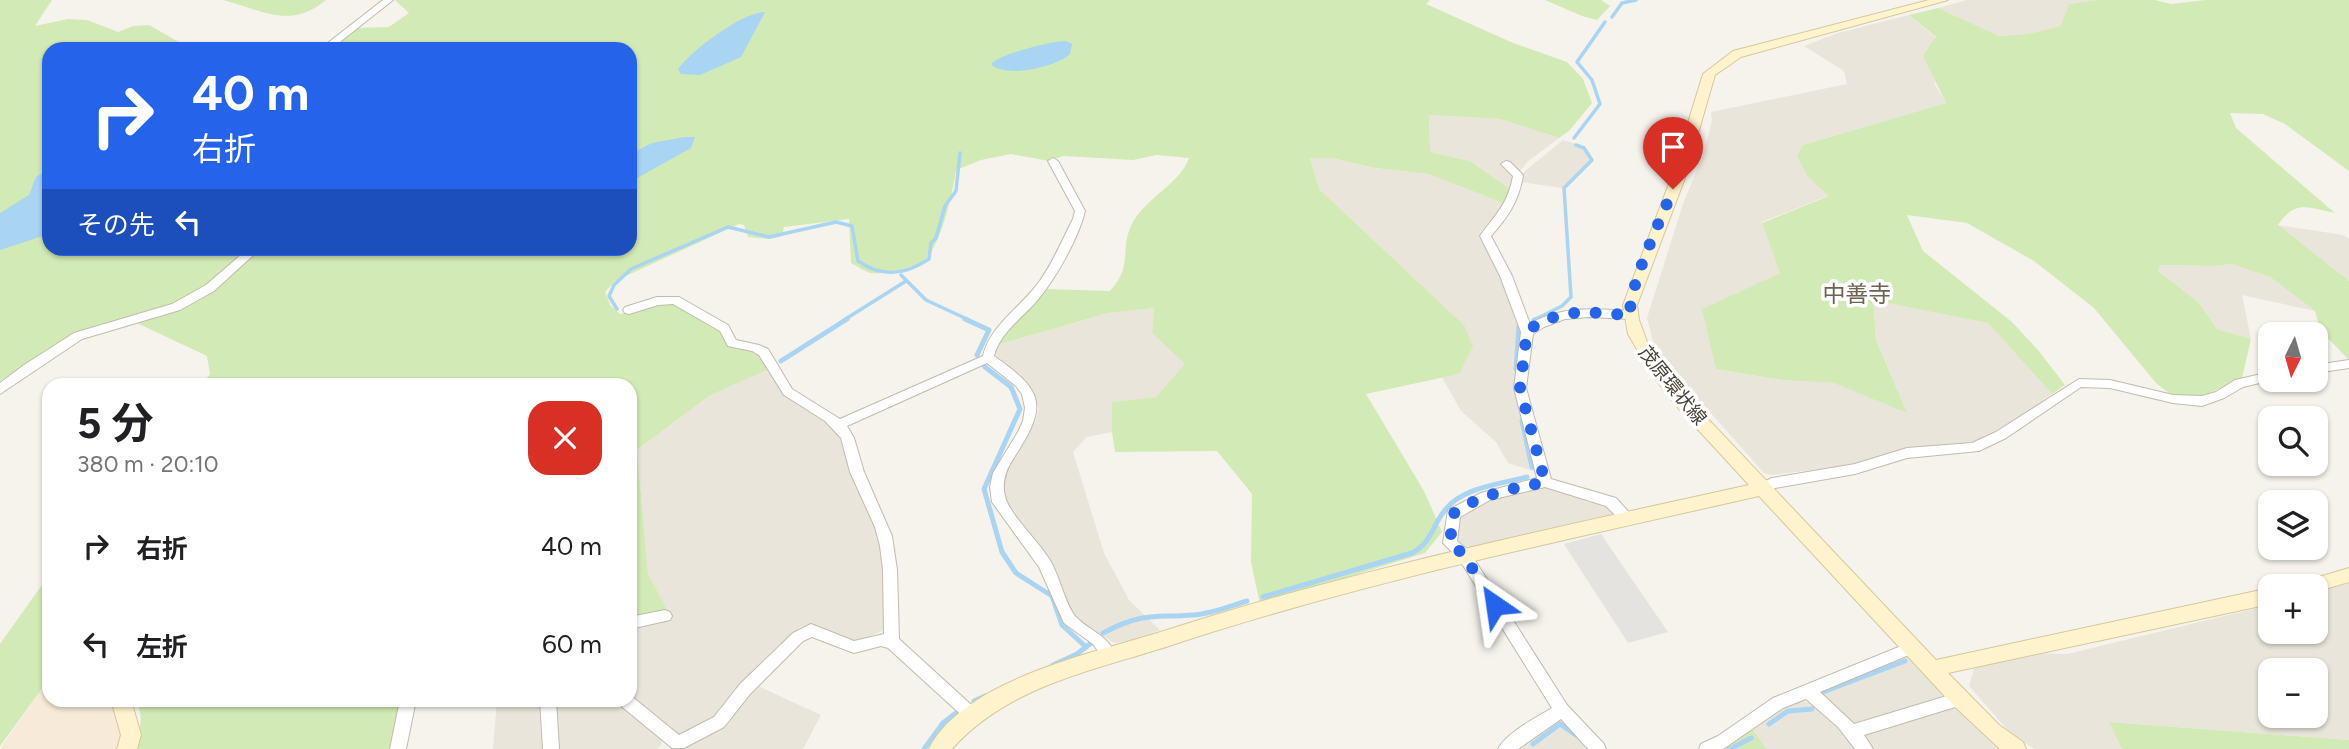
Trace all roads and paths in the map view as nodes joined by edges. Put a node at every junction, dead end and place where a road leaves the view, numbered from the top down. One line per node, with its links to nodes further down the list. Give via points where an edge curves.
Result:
1 (389, 0): 3 (street)
2 (1942, 0): 8 (main road, via 1737,54 1709,74)
3 (333, 42)
4 (1053, 161): 10 (street, via 1080,211 1078,219 1041,290 1001,333)
5 (1506, 164): 9 (street, via 1518,175 1518,185 1507,214 1485,236)
6 (247, 256): 14 (street, via 210,288 176,307 78,336)
7 (629, 310): 15 (street, via 675,300 724,328 733,343 757,348 768,356 789,393)
8 (1630, 315): 9 (street, via 1570,312); 17 (main road, 茂原環状線, via 1646,357)
9 (1527, 331): 16 (street, via 1520,388)
10 (988, 358): 15 (street); 27 (street, via 1030,396 1029,424 996,478 999,502 1045,564 1069,618 1098,640)
11 (2349, 364): 12 (street)
12 (2328, 367)
13 (2258, 379): 17 (street, via 2202,401 2079,383 1974,448 1907,453)
14 (0, 390)
15 (838, 425): 25 (street, via 851,443 863,491 880,519 888,549)
16 (1545, 482): 18 (street, via 1611,502); 19 (street, via 1486,495 1453,514 1450,543)
17 (1764, 488): 18 (main road); 26 (main road, 茂原環状線)
18 (1628, 519): 19 (main road)
19 (1464, 555): 27 (main road, via 1227,617); 35 (street)
20 (2349, 575): 21 (main road)
21 (2328, 581)
22 (2258, 599): 28 (main road)
23 (665, 616): 24 (street)
24 (637, 622)
25 (892, 642): 34 (street, via 881,640 853,648 811,630 745,689 719,722 678,743); 36 (street)
26 (1911, 648): 28 (main road, 茂原環状線); 29 (street)
27 (1110, 656): 36 (main road, via 1045,677)
28 (1932, 669): 30 (main road, 茂原環状線)
29 (1808, 691): 37 (street); 44 (street, via 1778,703)
30 (1960, 699): 37 (street); 46 (main road, 茂原環状線)
31 (123, 707): 38 (main road, via 131,735)
32 (407, 707): 39 (street)
33 (549, 707): 40 (street)
34 (631, 707)
35 (1562, 710): 42 (street); 43 (street)
36 (973, 716): 41 (main road)
37 (1852, 732): 45 (street)
38 (127, 749)
39 (398, 749)
40 (551, 749)
41 (939, 749)
42 (1506, 749)
43 (1598, 749)
44 (1707, 749)
45 (1864, 749)
46 (2016, 749)

